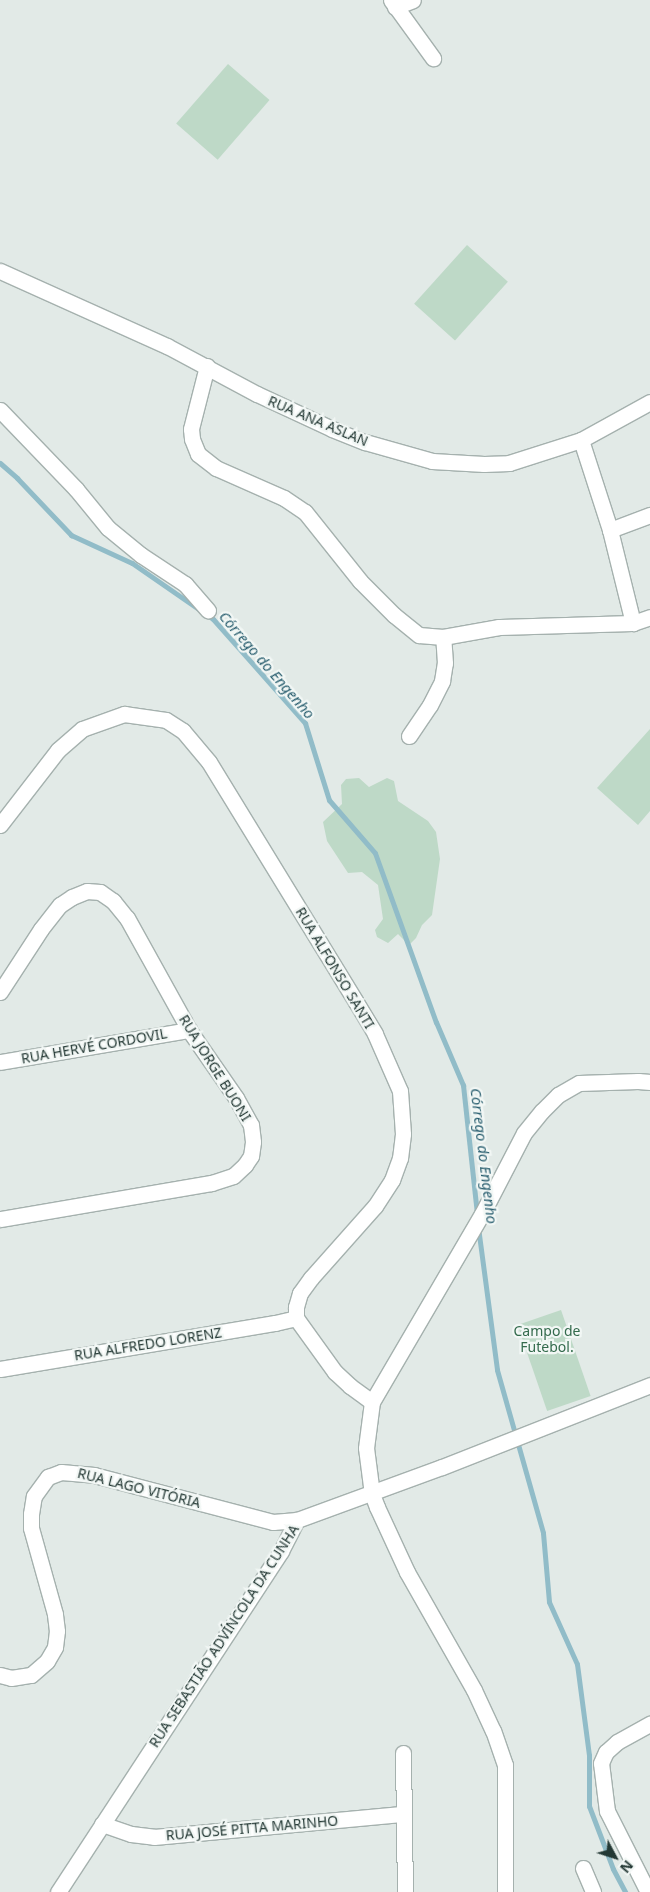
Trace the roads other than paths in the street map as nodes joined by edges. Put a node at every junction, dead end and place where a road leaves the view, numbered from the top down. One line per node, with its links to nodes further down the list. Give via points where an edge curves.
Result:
1 (413, 0): 2 (street)
2 (393, 3): 3 (street)
3 (434, 58)
4 (0, 271): 5 (street, RUA ANA ASLAN)
5 (207, 366): 8 (street, RUA ANA ASLAN, via 257,394 332,429 432,461 509,463); 14 (street, via 191,429 198,454 216,468 284,498 305,512 360,581 394,615 419,635)
6 (650, 402): 8 (street, RUA ANA ASLAN)
7 (0, 410): 11 (street, via 76,489 108,528 135,551 185,584)
8 (581, 440): 10 (street)
9 (650, 515): 10 (street)
10 (610, 530): 13 (street)
11 (208, 610)
12 (650, 617): 13 (street)
13 (633, 623): 14 (street, via 498,627)
14 (443, 636): 15 (street, via 445,663 442,681)
15 (409, 736)
16 (0, 825): 22 (street, RUA ALFONSO SANTI, via 58,750 82,728 124,714 166,720 183,731 209,762 356,1002 375,1034 400,1091 403,1134 400,1158 392,1180 375,1206 300,1294)
17 (0, 992): 18 (street, RUA JORGE BUONI, via 60,905 87,891 100,892 113,901 127,918)
18 (189, 1030): 19 (street, RUA HERVÉ CORDOVIL); 21 (street, RUA JORGE BUONI, via 251,1125 251,1156 245,1165 233,1176 211,1183)
19 (1, 1060)
20 (650, 1082): 25 (street, via 579,1083 558,1095 524,1133 482,1214)
21 (0, 1219)
22 (296, 1318): 23 (street, RUA ALFREDO LORENZ); 25 (street, via 336,1372)
23 (0, 1369)
24 (650, 1385): 26 (street, RUA SEBASTIÃO ADVÍNCOLA DA CUNHA)
25 (372, 1402): 26 (street, via 366,1448)
26 (372, 1494): 27 (street, RUA SEBASTIÃO ADVÍNCOLA DA CUNHA); 36 (street, via 408,1572 474,1690 500,1749 505,1780)
27 (297, 1520): 28 (street, RUA LAGO VITÓRIA, via 273,1522 94,1475 61,1472 48,1477 34,1496 30,1514 55,1614 55,1647 32,1675 11,1678); 32 (street, RUA SEBASTIÃO ADVÍNCOLA DA CUNHA, via 281,1551)
28 (0, 1675)
29 (650, 1724): 38 (street, via 617,1742 606,1752 601,1763 607,1811)
30 (403, 1753): 31 (street)
31 (404, 1814): 32 (street, RUA JOSÉ PITTA MARINHO, via 154,1837 130,1834); 35 (street)
32 (102, 1824): 34 (street, RUA SEBASTIÃO ADVÍNCOLA DA CUNHA)
33 (583, 1868): 37 (street)
34 (58, 1892)
35 (405, 1892)
36 (505, 1892)
37 (593, 1892)
38 (648, 1892)

